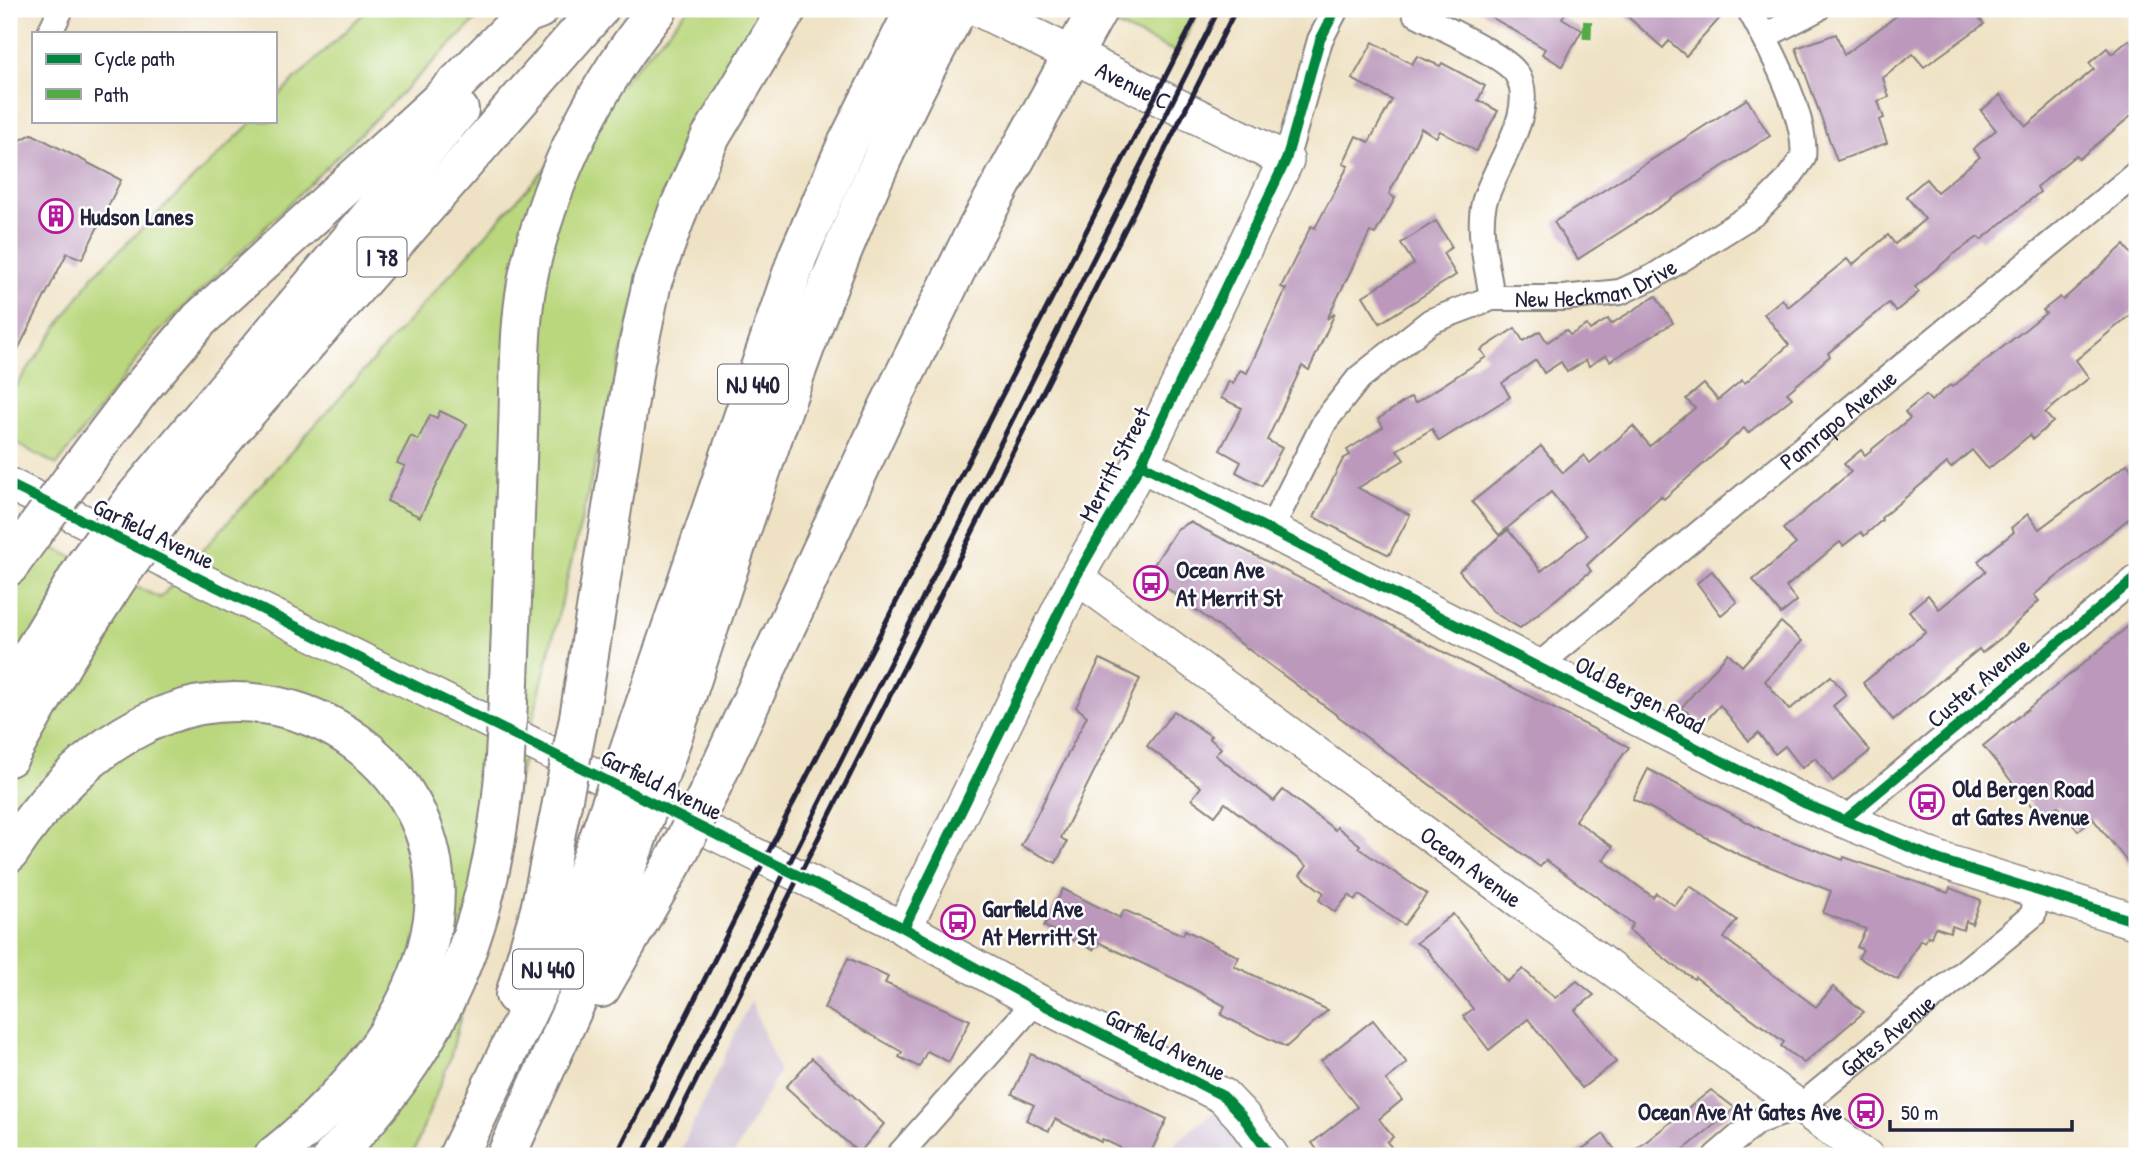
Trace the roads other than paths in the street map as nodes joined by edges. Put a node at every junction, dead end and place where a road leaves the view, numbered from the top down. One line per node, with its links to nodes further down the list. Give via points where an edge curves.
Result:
1 (541, 9): 20 (highway, I 78); 22 (highway, bridge, via 526,14 438,102 200,318 142,387)
2 (599, 9): 20 (highway, I 78, via 232,429)
3 (658, 9): 41 (highway, bridge, via 589,108 554,186 531,265 521,344 504,776 482,912 451,992 394,1087)
4 (787, 9): 38 (highway, bridge, via 710,138 652,282 562,803 540,910)
5 (958, 9): 28 (highway, NJ 440, via 878,167 832,276)
6 (979, 9): 14 (main road, Avenue C)
7 (1098, 9): 14 (highway)
8 (1336, 9): 15 (street, Merritt Street, via 1320,40)
9 (1749, 9): 13 (street, New Heckman Drive)
10 (1817, 9): 13 (street)
11 (1415, 13): 17 (street, via 1496,57 1516,72 1523,91 1523,109 1484,204 1482,229)
12 (908, 20): 28 (highway, NJ 440, via 798,256)
13 (1765, 36): 17 (street, New Heckman Drive, via 1805,147 1798,168 1763,205 1664,271 1620,292)
14 (1073, 54): 15 (main road, Avenue C); 39 (highway, bridge, via 972,238 675,859)
15 (1286, 160): 18 (main road, Merritt Street)
16 (2137, 173): 26 (street, Pamrapo Avenue)
17 (1492, 298): 21 (street, New Heckman Drive, via 1430,321 1359,378 1325,421)
18 (1141, 464): 21 (main road, Old Bergen Road); 24 (main road, Merritt Street)
19 (9, 484): 35 (street, Garfield Avenue)
20 (153, 502): 23 (highway, I 78, bridge)
21 (1270, 531): 26 (main road, Old Bergen Road)
22 (19, 552)
23 (101, 572): 27 (highway, I 78); 29 (highway, I 78, via 64,661)
24 (1076, 577): 35 (main road, Merritt Street); 37 (street, Ocean Avenue)
25 (2137, 578): 30 (street, Custer Avenue)
26 (1539, 665): 30 (main road, Old Bergen Road, via 1806,804)
27 (9, 691)
28 (648, 754): 31 (highway, NJ 440, bridge)
29 (9, 757)
30 (1846, 819): 33 (main road, Old Bergen Road, via 1940,860)
31 (620, 833): 38 (highway, NJ 440, via 562,940); 39 (highway, NJ 440, via 586,979)
32 (9, 853): 40 (highway, via 83,765 138,727 191,707 244,701 298,711 346,734 388,771 405,795 425,840 433,891 429,940 409,992 376,1048 326,1111)
33 (2037, 891): 34 (main road, Old Bergen Road); 37 (street, Gates Avenue, via 2033,915)
34 (2133, 917)
35 (904, 928): 36 (main road, Garfield Avenue)
36 (1036, 1001): 43 (street); 44 (main road, Garfield Avenue, via 1223,1096)
37 (1800, 1107): 45 (street, Gates Avenue, via 1756,1122); 46 (street, Ocean Avenue)
38 (482, 1109): 42 (highway, NJ 440)
39 (514, 1140)
40 (274, 1156)
41 (333, 1156)
42 (458, 1156)
43 (898, 1156)
44 (1271, 1156)
45 (1716, 1156)
46 (1867, 1156)

